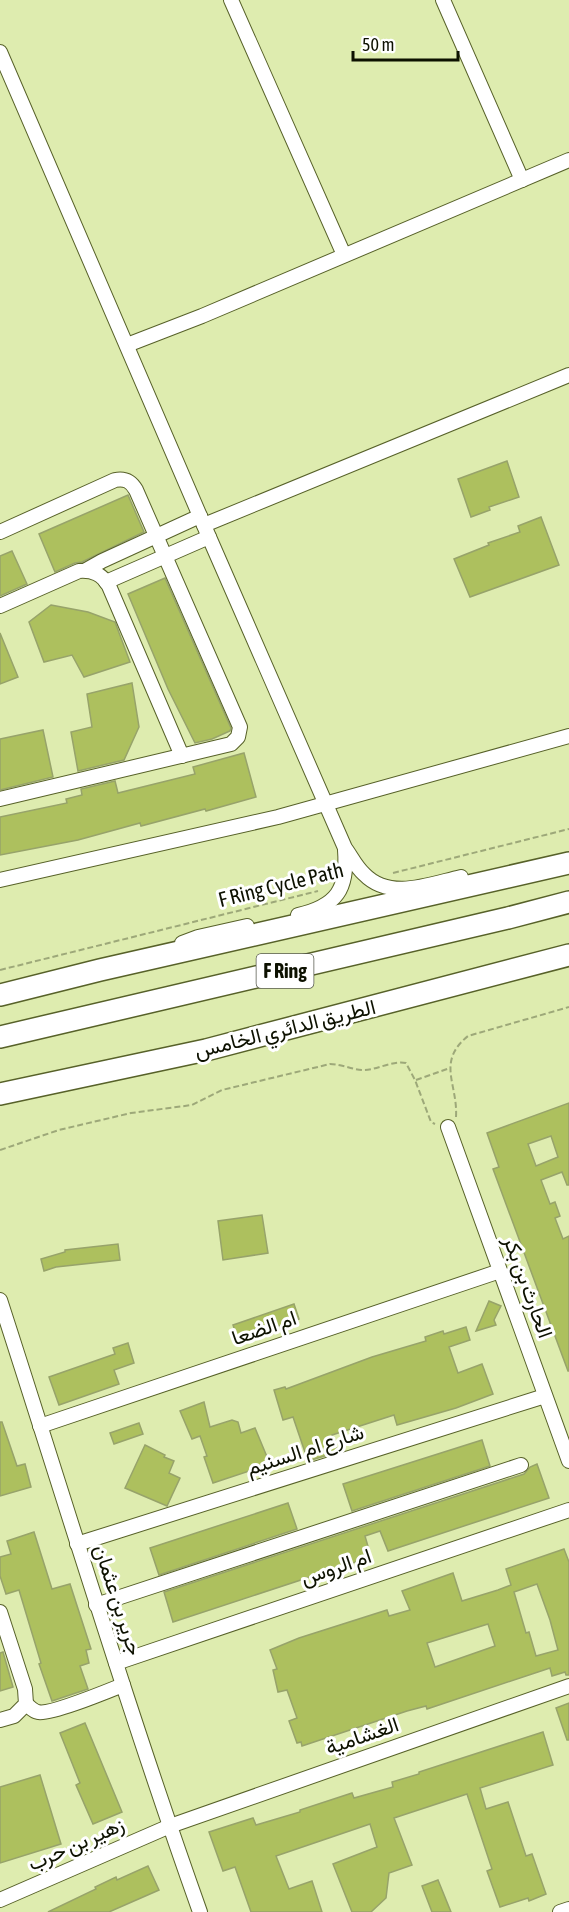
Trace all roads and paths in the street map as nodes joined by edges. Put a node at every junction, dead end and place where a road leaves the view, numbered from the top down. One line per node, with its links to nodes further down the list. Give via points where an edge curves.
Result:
1 (231, 0): 6 (street)
2 (443, 0): 5 (street)
3 (0, 52): 7 (street)
4 (569, 160): 5 (street)
5 (522, 180): 6 (street)
6 (344, 255): 7 (street)
7 (127, 345): 9 (street)
8 (569, 375): 9 (street)
9 (204, 526): 11 (street); 12 (street); 19 (street)
10 (0, 532): 11 (street, via 120,479 134,485)
11 (157, 536): 12 (street); 13 (street)
12 (165, 556): 14 (street); 17 (street, via 240,727 231,744)
13 (86, 570): 14 (street, via 97,573); 15 (street)
14 (106, 582): 17 (street)
15 (0, 606)
16 (569, 736): 19 (street)
17 (182, 756): 18 (street)
18 (0, 799)
19 (326, 804): 21 (street); 25 (street)
20 (569, 829): 24 (path, F Ring Cycle Path)
21 (345, 848): 24 (street); 26 (street, via 346,873)
22 (569, 863): 23 (highway)
23 (525, 873): 24 (street, via 487,873 404,889 386,887); 29 (highway)
24 (369, 879)
25 (0, 880)
26 (342, 885): 29 (street, via 330,901 312,911 198,937); 30 (path, F Ring Cycle Path)
27 (569, 902): 33 (highway, F Ring)
28 (569, 955): 34 (highway, الطريق الدائري الخامس)
29 (160, 958): 31 (highway)
30 (0, 970)
31 (0, 995)
32 (569, 1007): 35 (path, via 468,1036 451,1057)
33 (0, 1037)
34 (206, 1050): 37 (highway, الطريق الدائري الخامس); 38 (highway)
35 (450, 1068): 36 (path); 39 (path, via 456,1120)
36 (415, 1080): 39 (path, via 431,1122); 40 (path, via 403,1062 360,1070 330,1064 222,1090 192,1105 131,1113 59,1130)
37 (0, 1094)
38 (0, 1107)
39 (448, 1127): 41 (street, الحارث بن بكر)
40 (0, 1150)
41 (500, 1271): 43 (street, الحارث بن بكر); 44 (street, ام الضعا)
42 (0, 1300): 44 (street, جرير بن عثمان)
43 (545, 1396): 45 (street, الحارث بن بكر); 49 (street, شارع ام السنيم)
44 (40, 1426): 49 (street, جرير بن عثمان)
45 (566, 1443): 46 (street, الحارث بن بكر)
46 (569, 1461)
47 (521, 1465): 50 (street)
48 (569, 1510): 52 (street, ام الروس)
49 (77, 1544): 50 (street, جرير بن عثمان)
50 (96, 1605): 52 (street, جرير بن عثمان)
51 (0, 1612): 55 (street, via 25,1689)
52 (116, 1663): 53 (street, جرير بن عثمان)
53 (123, 1685): 55 (street, via 43,1712); 57 (street, جرير بن عثمان)
54 (569, 1686): 57 (street, الغشامية)
55 (26, 1704): 56 (street, via 14,1716)
56 (0, 1720)
57 (170, 1826): 58 (street, زهير بن حرب); 60 (street, جرير بن عثمان)
58 (0, 1900)
59 (569, 1909): 61 (street)
60 (200, 1912)
61 (560, 1912)

